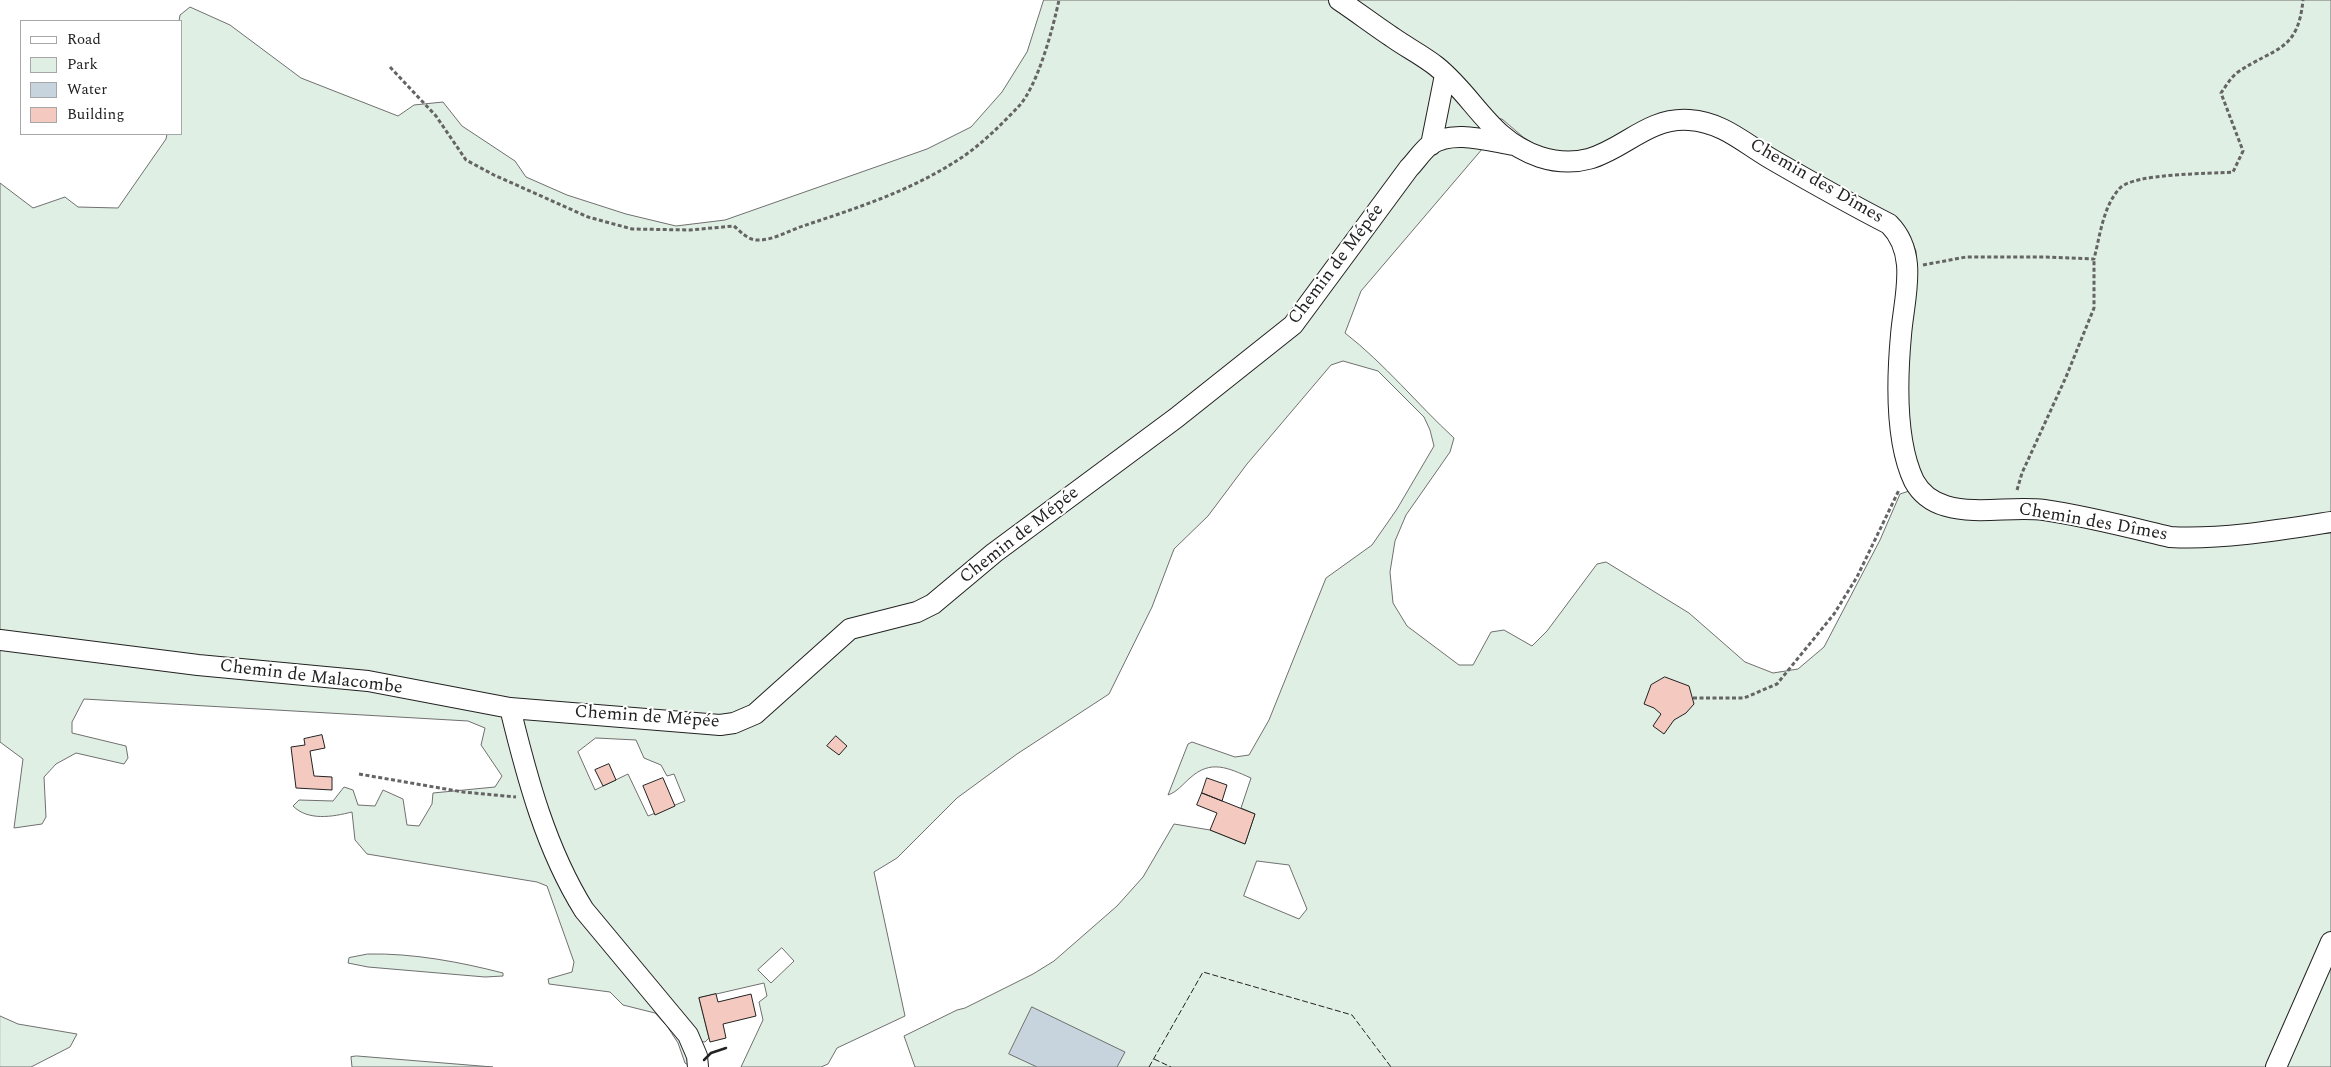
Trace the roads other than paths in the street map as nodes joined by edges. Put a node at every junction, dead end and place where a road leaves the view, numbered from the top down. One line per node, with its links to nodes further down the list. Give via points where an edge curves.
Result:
1 (1339, 0): 2 (street)
2 (1445, 74): 3 (street); 4 (street, via 1492,128)
3 (1431, 145): 4 (street, Chemin de Mépée, via 1458,137); 7 (street, Chemin de Mépée, via 1409,168 1294,325 1176,418 994,553 933,604 917,612 850,629 755,714 734,724 720,725)
4 (1514, 145): 5 (street, Chemin des Dîmes, via 1540,156 1576,163 1591,160 1662,125 1688,120 1707,122 1723,128 1771,159 1889,224 1902,239 1908,268 1898,379 1901,430 1908,465 1925,495 1946,506 1972,510 2044,510 2185,538)
5 (2331, 522)
6 (0, 640): 7 (street, Chemin de Malacombe, via 189,664 368,681)
7 (510, 708): 9 (street, via 534,799 570,889 688,1035)
8 (2331, 942): 10 (street)
9 (698, 1067)
10 (2276, 1067)

